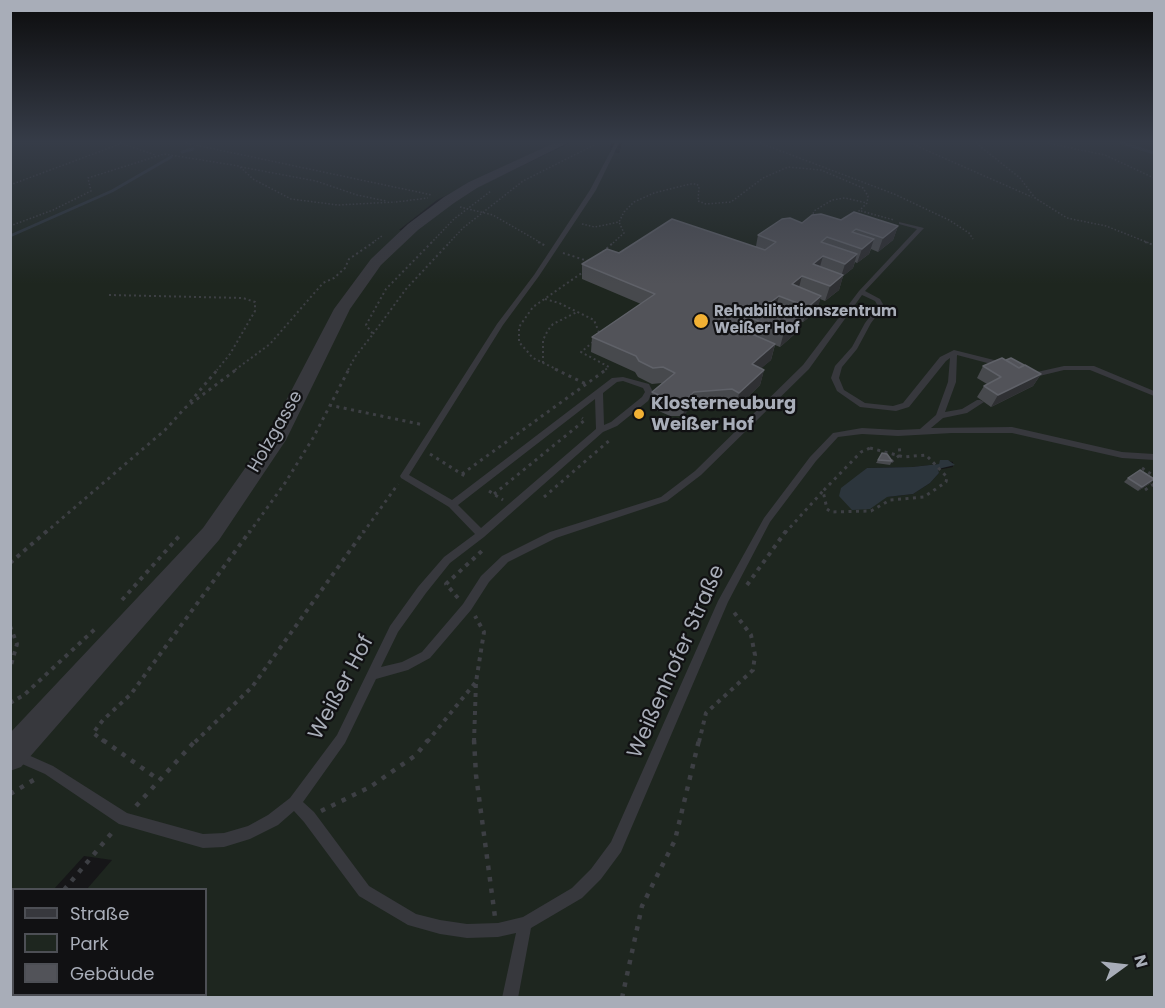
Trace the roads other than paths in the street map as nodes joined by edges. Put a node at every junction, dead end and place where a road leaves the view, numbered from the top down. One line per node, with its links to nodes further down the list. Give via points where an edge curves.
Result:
1 (465, 190): 18 (street, Holzgasse, via 413,227 376,262 342,309 276,440 211,534)
2 (593, 190): 15 (lane, via 500,324 404,476)
3 (901, 223): 4 (lane, via 921,228)
4 (861, 292): 5 (lane, via 878,300 881,306 839,366 835,378 851,398 880,408 906,405 943,359); 17 (lane, via 806,367 698,473 664,499 553,536 505,560 485,579 426,655)
5 (954, 352): 6 (lane); 11 (lane, via 952,382)
6 (995, 363)
7 (1027, 377): 9 (lane, via 1065,368 1092,368)
8 (599, 392): 12 (lane); 12 (lane, Weißer Hof, via 623,379 645,386 649,392 614,424); 15 (lane)
9 (1155, 394)
10 (980, 402): 11 (lane, via 964,411)
11 (940, 416): 13 (lane)
12 (600, 430): 16 (lane, Weißer Hof)
13 (923, 431): 14 (lane, Weißenhofer Straße, via 1012,430 1122,455); 20 (lane, Weißenhofer Straße, via 836,435 813,459 767,520 723,601 616,847 577,893)
14 (1155, 457)
15 (452, 505): 16 (lane)
16 (481, 534): 17 (lane, Weißer Hof, via 447,560 422,590 394,629)
17 (372, 675): 19 (lane, Weißer Hof, via 341,739)
18 (12, 755): 19 (lane, Weißer Hof, via 49,770 124,819 202,841 224,840 250,832)
19 (295, 803): 20 (lane, Weißenhofer Straße, via 364,891 390,908 413,920 440,927 498,930)
20 (525, 924): 21 (lane)
21 (510, 998)

